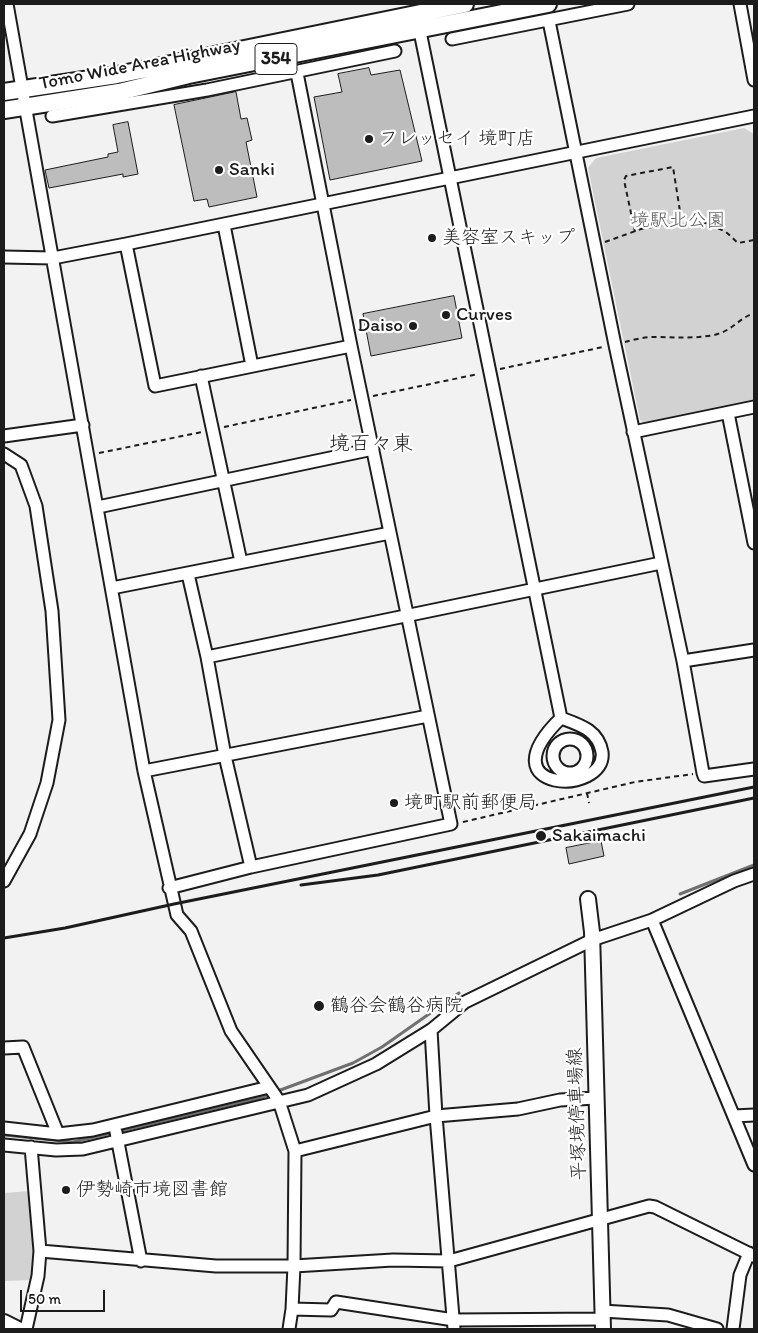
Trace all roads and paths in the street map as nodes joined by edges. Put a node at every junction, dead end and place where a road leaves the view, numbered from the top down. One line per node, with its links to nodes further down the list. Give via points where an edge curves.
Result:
1 (6, 4): 16 (street)
2 (465, 4): 6 (highway, Tomo Wide Area Highway / 354)
3 (548, 4): 8 (highway, Tomo Wide Area Highway / 354)
4 (625, 4): 7 (street)
5 (740, 4): 15 (street)
6 (416, 13): 8 (street); 16 (highway, Tomo Wide Area Highway / 354, via 186,62)
7 (549, 21): 9 (street); 23 (street)
8 (420, 31): 10 (highway, Tomo Wide Area Highway / 354); 24 (street)
9 (452, 38)
10 (335, 48): 12 (street); 14 (highway, Tomo Wide Area Highway / 354)
11 (395, 51): 12 (street)
12 (326, 66): 13 (street)
13 (297, 73): 17 (street); 25 (street)
14 (189, 75): 17 (street); 19 (highway, Tomo Wide Area Highway / 354, via 119,92)
15 (754, 80)
16 (22, 90): 18 (highway, Tomo Wide Area Highway / 354); 19 (street)
17 (207, 90): 21 (street)
18 (4, 92)
19 (26, 108): 20 (highway, Tomo Wide Area Highway / 354); 33 (street)
20 (4, 110)
21 (52, 116)
22 (754, 116): 23 (street)
23 (575, 152): 24 (street); 35 (street)
24 (448, 178): 25 (street); 38 (street)
25 (323, 203): 26 (street); 36 (street)
26 (224, 224): 31 (street); 37 (street)
27 (682, 224): 28 (path); 28 (path, via 673,167 626,176 624,180); 29 (path, via 707,223 738,242)
28 (635, 232): 30 (path)
29 (754, 240)
30 (603, 242)
31 (126, 244): 33 (street); 39 (street, via 155,386)
32 (4, 257): 33 (street)
33 (53, 258): 43 (street)
34 (754, 313): 35 (path, via 742,317 729,331 714,335 675,339 650,336)
35 (614, 345): 38 (path); 45 (street)
36 (351, 346): 37 (street); 40 (street)
37 (252, 366): 39 (street)
38 (489, 371): 40 (path); 58 (street)
39 (202, 376): 44 (street)
40 (362, 398): 44 (path); 47 (street)
41 (754, 407): 42 (street)
42 (728, 413): 45 (street); 53 (street)
43 (83, 425): 46 (street); 49 (street)
44 (213, 429): 49 (path); 50 (street)
45 (633, 432): 55 (street)
46 (4, 436)
47 (373, 449): 50 (street); 52 (street)
48 (4, 454): 79 (street, via 21,465 36,506 52,611 59,720 47,783 30,834)
49 (89, 455): 51 (street)
50 (224, 480): 51 (street); 54 (street)
51 (98, 506): 57 (street)
52 (390, 533): 54 (street); 59 (street)
53 (754, 543)
54 (241, 562): 56 (street)
55 (661, 563): 58 (street); 62 (street)
56 (188, 574): 57 (street); 61 (street)
57 (112, 588): 71 (street)
58 (534, 589): 59 (street); 64 (street)
59 (408, 616): 61 (street); 63 (street)
60 (754, 650): 62 (street)
61 (207, 657): 69 (street)
62 (683, 661): 72 (street)
63 (428, 716): 69 (street); 76 (street)
64 (561, 718): 65 (street); 66 (street)
65 (580, 725): 67 (street); 73 (street, via 599,739 601,763 596,770)
66 (547, 732): 68 (street); 73 (street, via 537,746 536,766 548,779 560,782)
67 (574, 740): 68 (street); 73 (street, via 585,748 586,755 583,767)
68 (559, 744): 73 (street, via 553,752 555,764)
69 (225, 756): 71 (street); 77 (street)
70 (754, 769): 72 (street, via 704,776)
71 (144, 771): 80 (street)
72 (703, 773): 74 (path, via 635,782)
73 (574, 776)
74 (587, 793): 75 (path); 76 (path)
75 (590, 803)
76 (450, 824): 77 (street)
77 (251, 867): 80 (street)
78 (754, 874): 82 (street)
79 (4, 880)
80 (169, 888): 86 (street, via 177,915 191,931 231,1031)
81 (588, 898): 83 (main road, 平塚境停車場線)
82 (652, 920): 83 (street); 91 (street)
83 (592, 932): 84 (street, via 465,1002); 87 (main road, 平塚境停車場線)
84 (431, 1030): 88 (street, via 376,1064 308,1095); 90 (street)
85 (4, 1048): 94 (street, via 22,1047)
86 (268, 1087): 88 (street); 92 (street)
87 (596, 1098): 90 (street); 100 (main road, 平塚境停車場線)
88 (279, 1100): 95 (street); 98 (street)
89 (754, 1115): 91 (street)
90 (436, 1116): 98 (street); 104 (street)
91 (734, 1116): 99 (street)
92 (114, 1126): 94 (street); 95 (street)
93 (4, 1128): 94 (street)
94 (58, 1134)
95 (118, 1139): 97 (street, via 83,1149); 103 (street)
96 (4, 1145): 97 (street)
97 (31, 1147): 101 (street)
98 (295, 1151): 105 (street)
99 (754, 1165)
100 (600, 1218): 102 (street, via 655,1206); 104 (street); 107 (main road, 平塚境停車場線)
101 (40, 1251): 103 (street); 109 (street, via 38,1276)
102 (752, 1254): 112 (street, via 740,1275)
103 (141, 1261): 105 (street, via 216,1266)
104 (449, 1261): 105 (street, via 393,1260); 108 (street)
105 (294, 1266): 106 (street)
106 (292, 1309): 108 (street, via 331,1310 336,1302); 110 (street)
107 (602, 1320): 108 (street); 111 (street, via 668,1315)
108 (454, 1324)
109 (15, 1327)
110 (289, 1329)
111 (716, 1329)
112 (733, 1329)

